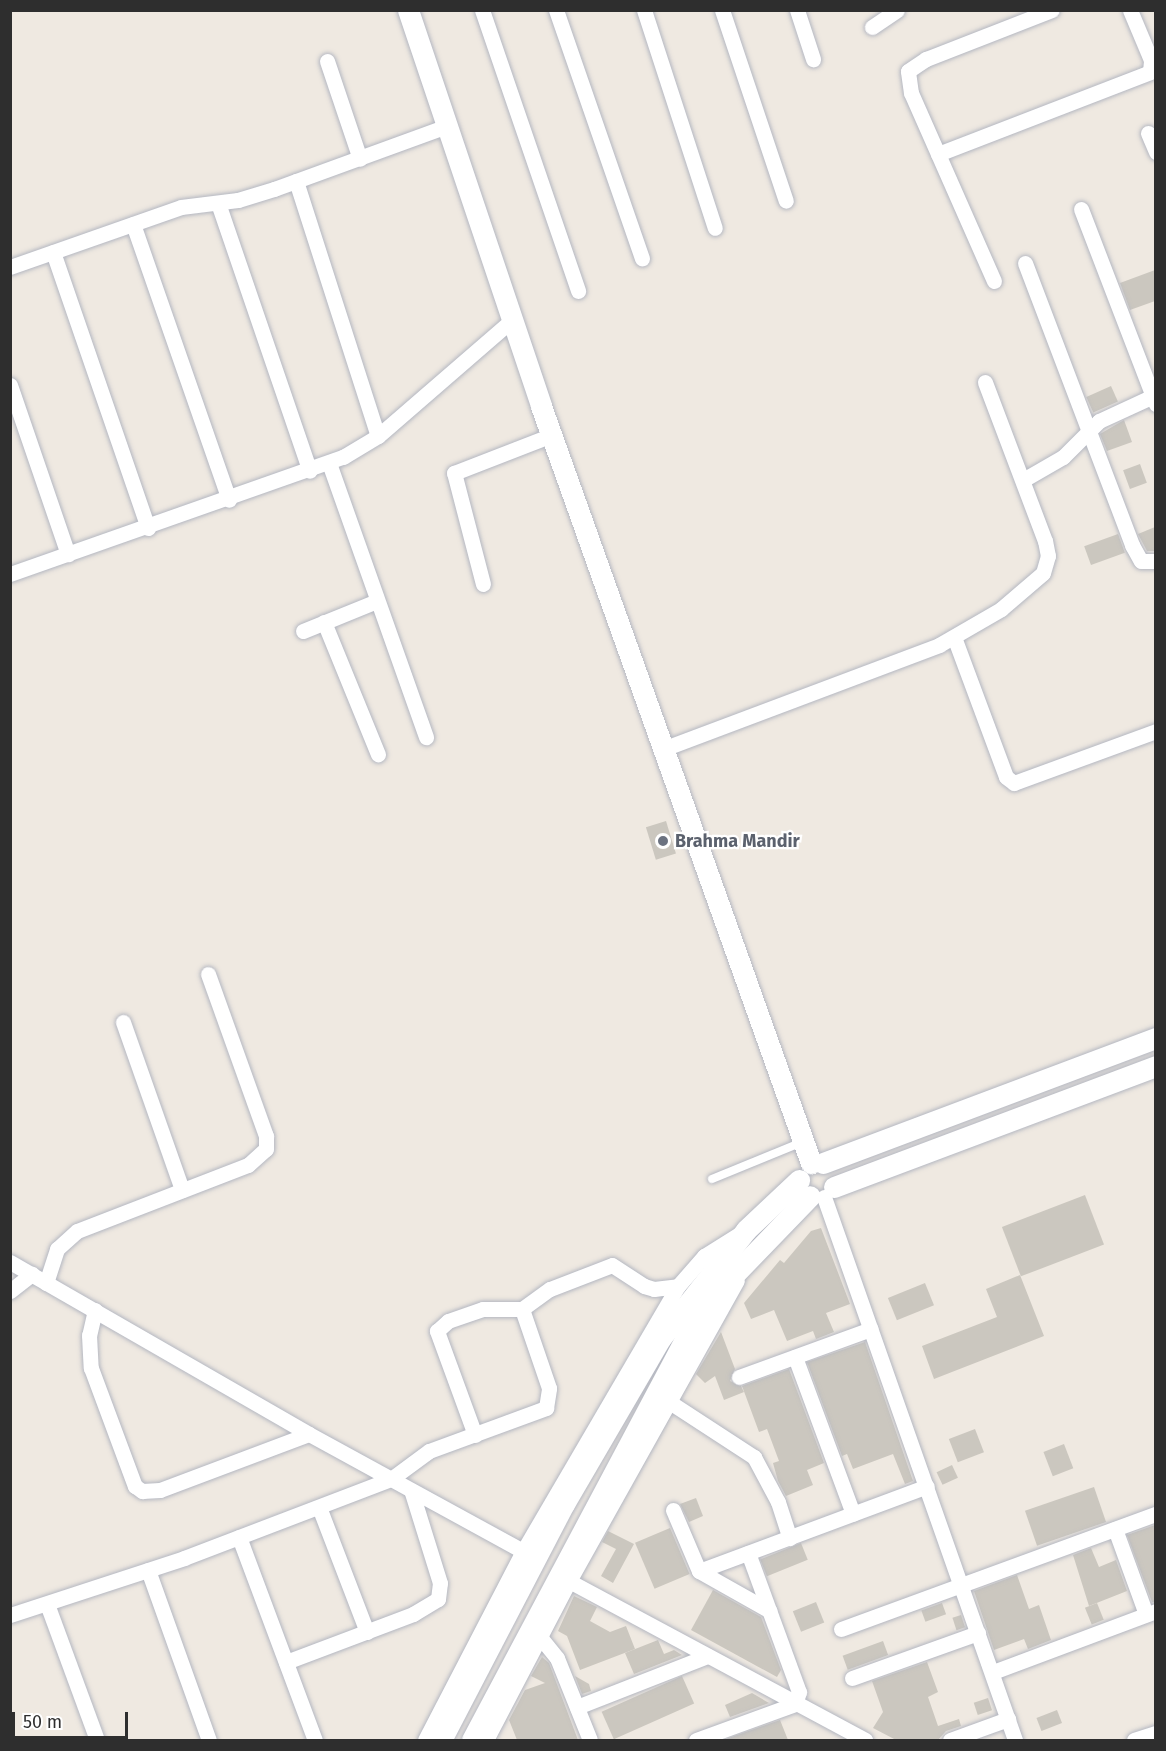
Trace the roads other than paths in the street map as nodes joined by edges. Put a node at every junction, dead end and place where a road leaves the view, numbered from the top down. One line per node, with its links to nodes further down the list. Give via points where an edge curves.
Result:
1 (408, 10): 13 (main road)
2 (482, 10): 29 (street)
3 (556, 10): 25 (street)
4 (644, 10): 23 (street)
5 (722, 10): 19 (street)
6 (797, 10): 11 (street)
7 (897, 10): 10 (street)
8 (1052, 10): 16 (street, via 926,59 908,71 911,93)
9 (1130, 10): 16 (street, via 1151,60 1150,72)
10 (872, 27)
11 (813, 58)
12 (327, 62): 17 (street)
13 (447, 126): 17 (street); 30 (main road)
14 (1148, 133): 15 (street)
15 (1155, 152)
16 (938, 154): 28 (street)
17 (360, 159): 18 (street)
18 (296, 181): 20 (street); 36 (street)
19 (786, 201)
20 (218, 203): 22 (street, via 181,207); 38 (street)
21 (1081, 209): 33 (street)
22 (133, 224): 24 (street); 40 (street)
23 (714, 228)
24 (53, 252): 27 (street); 41 (street)
25 (642, 259)
26 (1025, 263): 34 (street)
27 (10, 267)
28 (994, 281)
29 (578, 291)
30 (513, 320): 35 (main road); 36 (street)
31 (985, 382): 39 (street)
32 (10, 385): 42 (street)
33 (1154, 400): 34 (street, via 1112,414)
34 (1088, 430): 39 (street, via 1063,457); 43 (street, via 1132,545 1141,561)
35 (552, 435): 45 (street, via 454,473); 52 (main road)
36 (378, 436): 37 (street)
37 (329, 463): 38 (street); 46 (street)
38 (310, 471): 40 (street)
39 (1023, 480): 49 (street, via 1045,541 1048,556 1043,573 1001,609)
40 (229, 500): 41 (street)
41 (148, 528): 42 (street)
42 (68, 554): 44 (street)
43 (1155, 561)
44 (10, 574)
45 (483, 584)
46 (377, 601): 47 (street); 51 (street)
47 (324, 622): 48 (street); 53 (street)
48 (303, 631)
49 (954, 637): 50 (street, via 1006,777 1014,783); 52 (street)
50 (1155, 731)
51 (426, 737)
52 (663, 749): 58 (main road)
53 (378, 754)
54 (208, 974): 61 (street, via 266,1136 266,1149 248,1165)
55 (123, 1022): 61 (street)
56 (1155, 1038): 60 (main road)
57 (1155, 1066): 60 (main road)
58 (803, 1142): 59 (lane); 60 (main road)
59 (712, 1179)
60 (817, 1181): 62 (main road); 63 (main road); 71 (street)
61 (182, 1190): 66 (street, via 77,1231 57,1249)
62 (746, 1230): 67 (street, via 704,1256); 113 (main road, via 660,1339 564,1504)
63 (753, 1256): 74 (street); 114 (main road, via 693,1325)
64 (10, 1262): 65 (street)
65 (32, 1274): 66 (street); 68 (street)
66 (46, 1282): 70 (street)
67 (678, 1286): 69 (street, via 644,1286 612,1265 550,1289); 87 (street)
68 (10, 1291)
69 (522, 1309): 76 (street, via 549,1388 550,1402 540,1412); 76 (street, via 483,1309 448,1320 437,1331)
70 (95, 1310): 75 (street); 75 (street, via 89,1335 91,1368 135,1486 142,1491 160,1490)
71 (871, 1329): 72 (street); 78 (street)
72 (795, 1357): 73 (street); 82 (street)
73 (738, 1377)
74 (668, 1401): 86 (street, via 754,1457 778,1502); 91 (street)
75 (309, 1434): 77 (street)
76 (475, 1435): 77 (street, via 429,1450)
77 (391, 1479): 79 (street); 80 (street)
78 (927, 1486): 82 (street); 92 (street)
79 (411, 1490): 87 (street); 98 (street, via 440,1583 438,1599 413,1614)
80 (319, 1507): 85 (street); 98 (street)
81 (673, 1509): 90 (street)
82 (853, 1514): 86 (street)
83 (1155, 1514): 84 (street)
84 (1115, 1529): 92 (street); 95 (street)
85 (239, 1537): 89 (street); 102 (street)
86 (790, 1538): 88 (street)
87 (523, 1551): 112 (street)
88 (748, 1553): 90 (street); 94 (street)
89 (147, 1570): 93 (street); 110 (street)
90 (699, 1570): 94 (street)
91 (569, 1581): 100 (street); 101 (street)
92 (962, 1584): 97 (street); 99 (street)
93 (46, 1604): 96 (street); 109 (street)
94 (770, 1611): 105 (street, via 797,1682)
95 (1151, 1612): 103 (street)
96 (10, 1615)
97 (841, 1629)
98 (366, 1632): 102 (street)
99 (978, 1633): 103 (street); 104 (street)
100 (540, 1637): 106 (street, via 557,1658); 115 (street)
101 (707, 1656): 105 (street); 106 (street)
102 (286, 1662): 111 (street)
103 (993, 1672): 107 (street)
104 (852, 1678)
105 (795, 1704): 117 (street); 118 (street)
106 (577, 1707): 116 (street)
107 (1008, 1719): 119 (street); 120 (street)
108 (1155, 1733): 121 (street)
109 (97, 1740)
110 (209, 1740)
111 (315, 1740)
112 (425, 1740)
113 (441, 1740)
114 (472, 1740)
115 (486, 1740)
116 (590, 1740)
117 (696, 1740)
118 (865, 1740)
119 (950, 1740)
120 (1015, 1740)
121 (1134, 1740)

